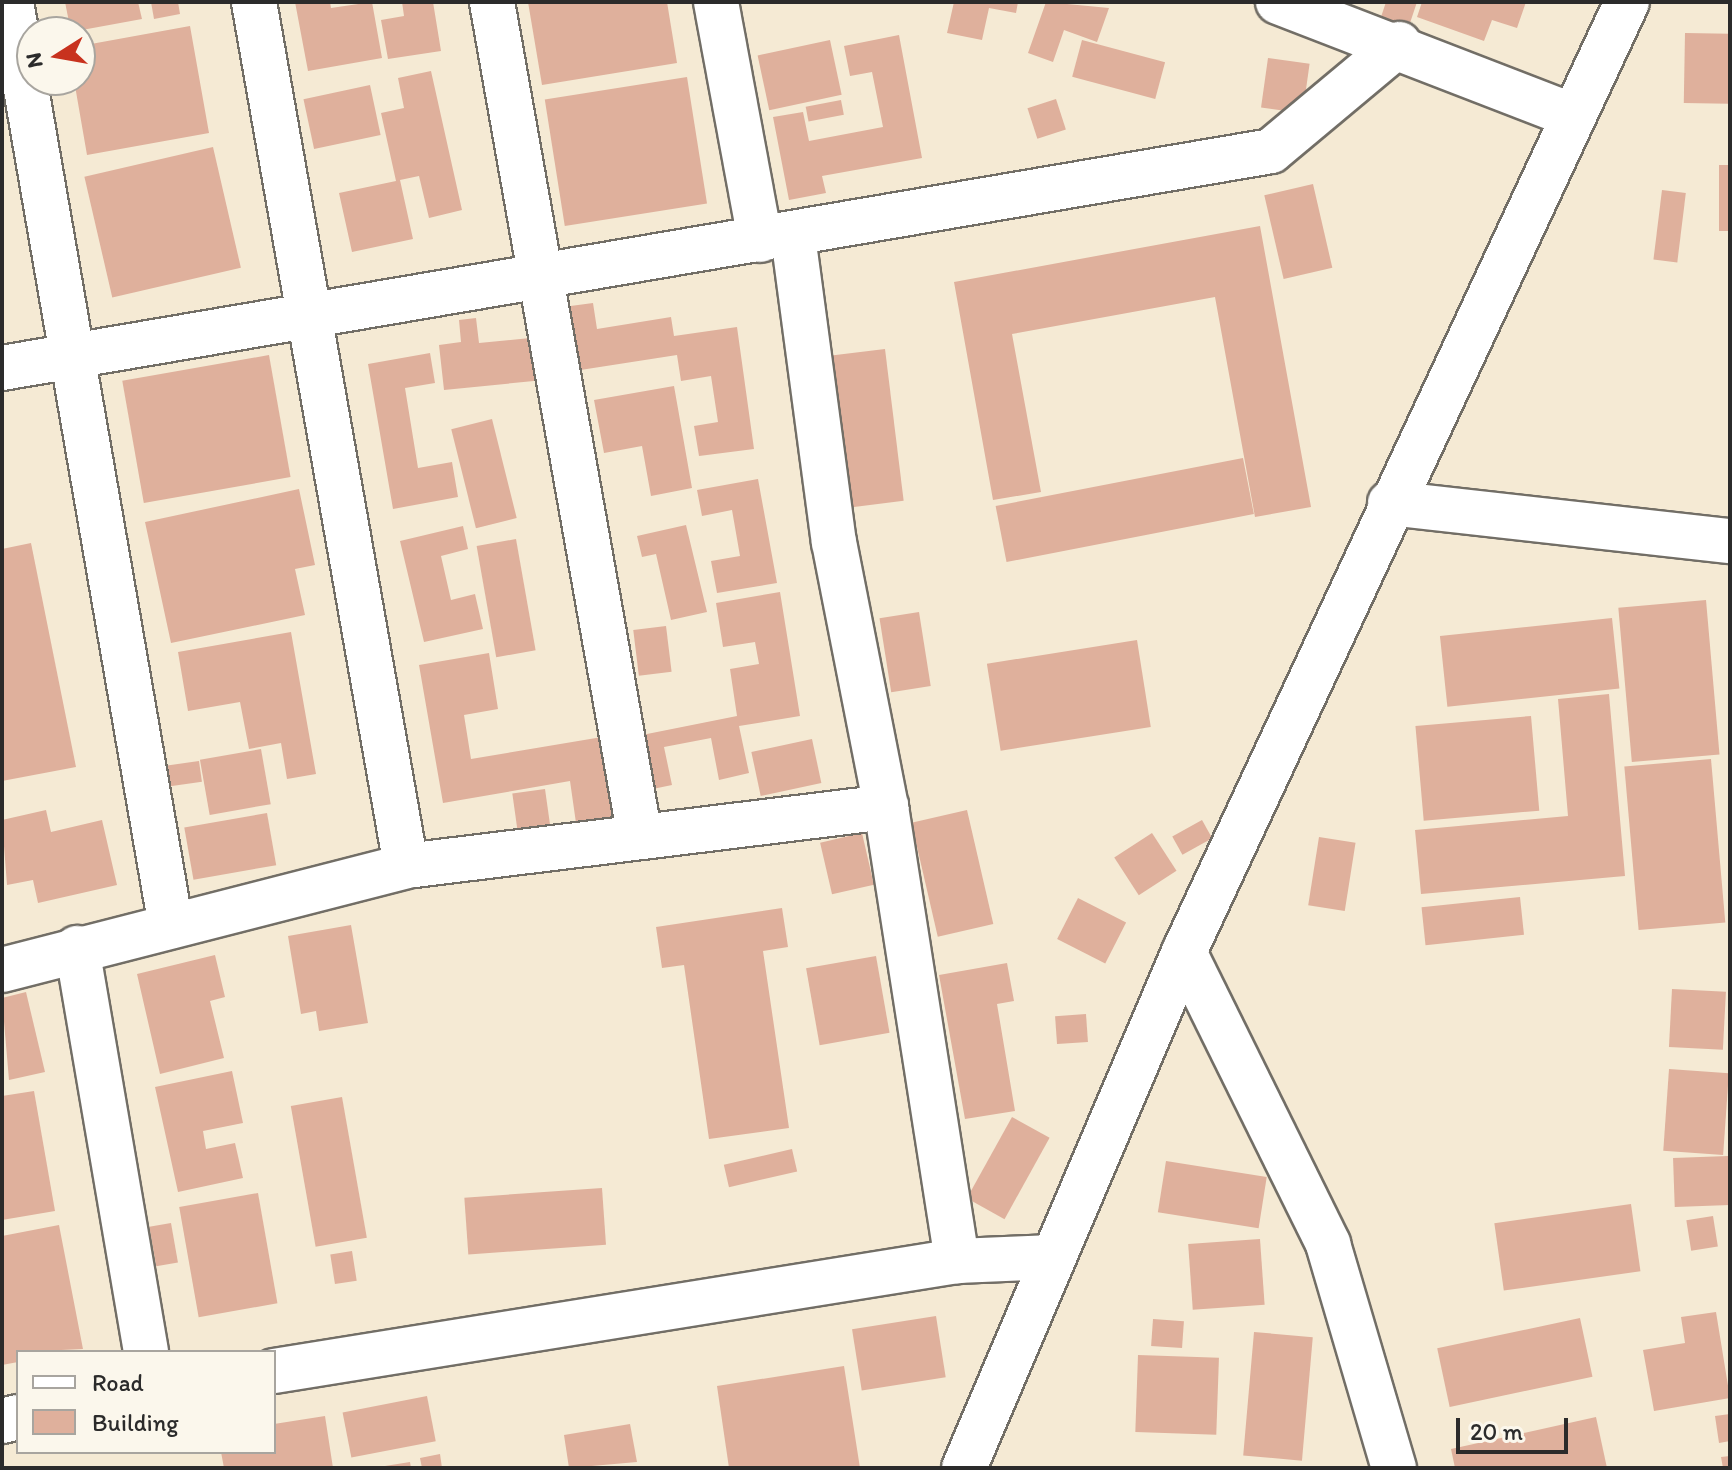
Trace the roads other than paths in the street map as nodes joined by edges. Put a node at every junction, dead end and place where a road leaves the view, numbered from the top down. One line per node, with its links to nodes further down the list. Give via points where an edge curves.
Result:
1 (11, 2): 9 (street)
2 (254, 2): 13 (street)
3 (492, 2): 12 (street)
4 (716, 2): 11 (street)
5 (1278, 2): 7 (street)
6 (1627, 2): 10 (street)
7 (1322, 8): 8 (street)
8 (1399, 44): 10 (street); 11 (street, via 1271,151)
9 (16, 108): 14 (street)
10 (1573, 116): 16 (street)
11 (776, 238): 12 (street); 18 (street)
12 (540, 271): 13 (street); 19 (street)
13 (308, 315): 14 (street); 20 (street)
14 (74, 356): 15 (street); 21 (street)
15 (2, 368)
16 (1390, 503): 17 (street); 23 (street)
17 (1730, 541)
18 (886, 807): 19 (street); 26 (street)
19 (640, 837): 20 (street)
20 (406, 866): 21 (street)
21 (171, 926): 22 (street)
22 (77, 948): 24 (street); 27 (street)
23 (1184, 952): 25 (street); 30 (street, via 1328,1244)
24 (2, 970)
25 (1053, 1257): 26 (street); 29 (street)
26 (957, 1261): 28 (street)
27 (146, 1350)
28 (276, 1371)
29 (964, 1468)
30 (1394, 1468)

